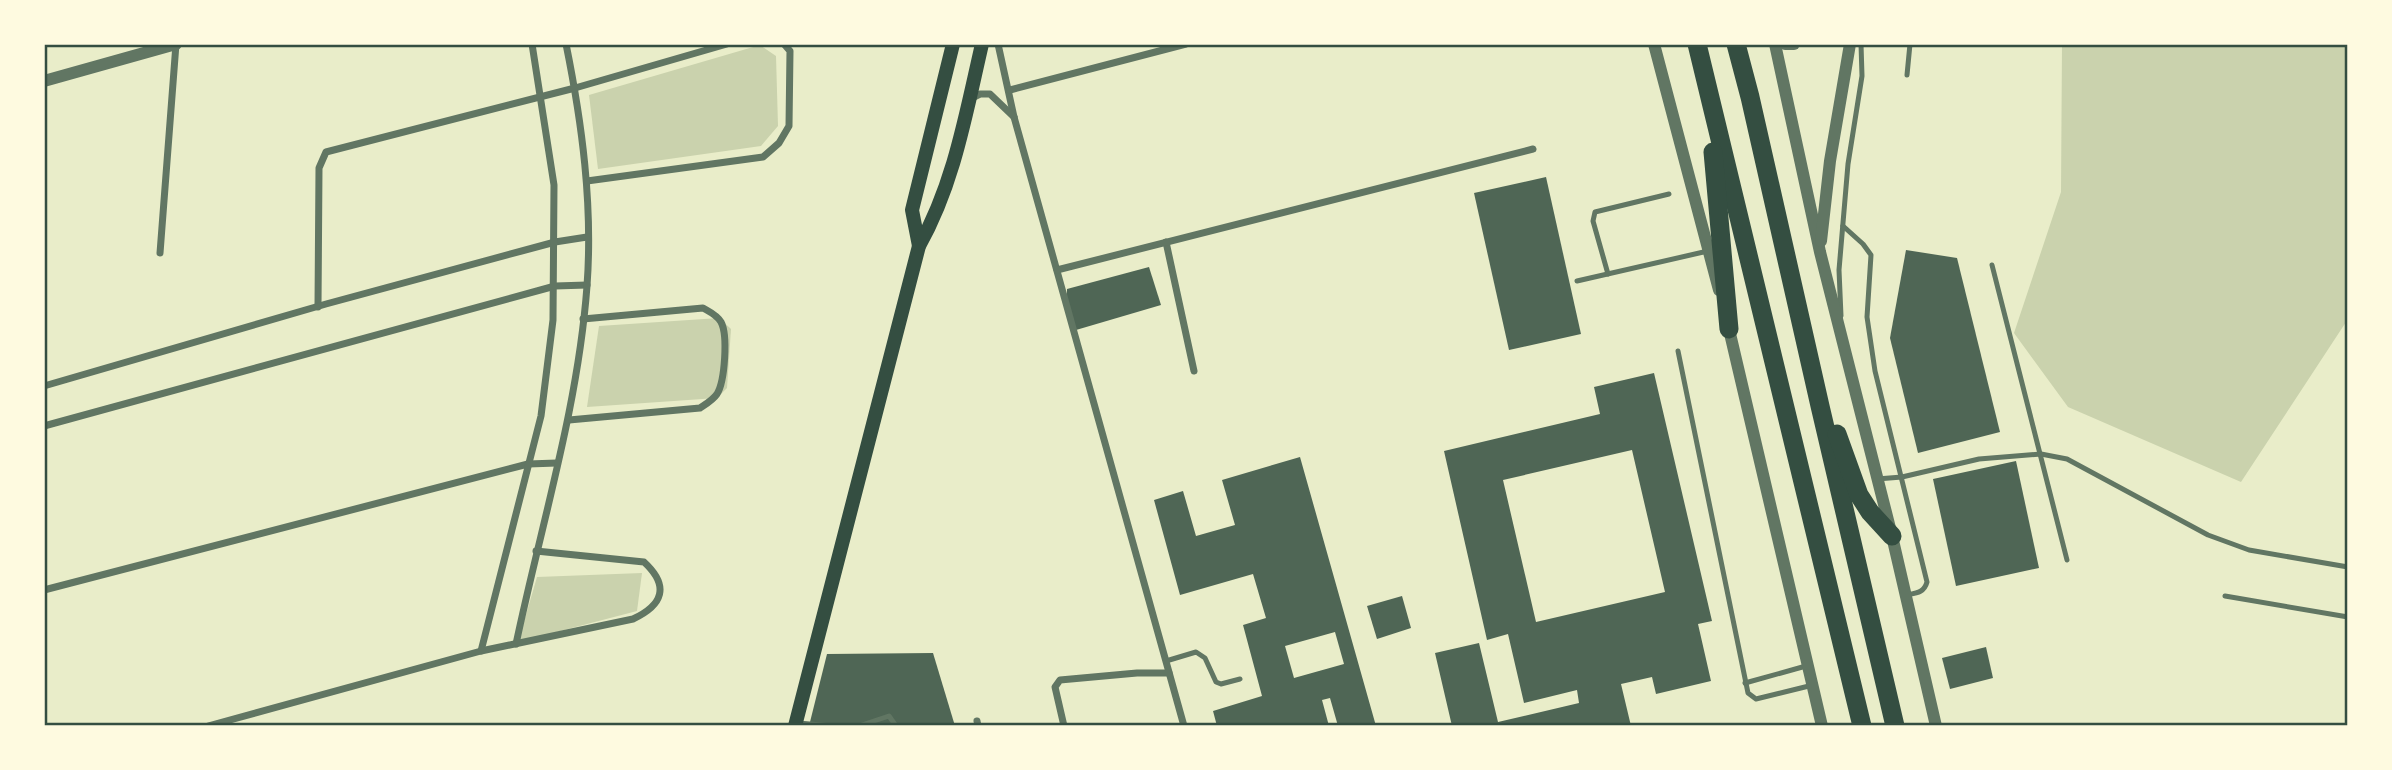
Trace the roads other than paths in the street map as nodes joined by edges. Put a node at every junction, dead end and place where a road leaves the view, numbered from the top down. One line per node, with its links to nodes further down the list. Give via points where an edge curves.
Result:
1 (176, 44): 20 (street); 37 (street)
2 (532, 44): 24 (street)
3 (566, 44): 21 (street)
4 (727, 44): 21 (street)
5 (784, 44): 28 (street, via 790,51 789,126 763,157)
6 (953, 44): 34 (main road, via 912,210)
7 (982, 44): 25 (main road)
8 (998, 44): 23 (street)
9 (1186, 44): 23 (street)
10 (1654, 44): 35 (street)
11 (1697, 44): 22 (highway)
12 (1736, 44): 51 (highway)
13 (1775, 44): 36 (street)
14 (1785, 44): 15 (street)
15 (1794, 44)
16 (1850, 44): 36 (street)
17 (1861, 44): 30 (lane, via 1862,76)
18 (1910, 44): 19 (lane)
19 (1907, 75)
20 (44, 81)
21 (575, 88): 24 (street); 28 (street)
22 (1708, 88): 46 (highway); 83 (highway)
23 (1010, 90): 26 (street)
24 (541, 97): 32 (street, via 554,185); 44 (street, via 326,152 318,168)
25 (969, 100): 26 (street, via 989,93); 34 (main road, via 936,217)
26 (1014, 117): 39 (street)
27 (1534, 149): 33 (street)
28 (587, 180): 31 (street)
29 (1669, 194): 40 (lane, via 1595,212 1593,220)
30 (1843, 226): 47 (lane, via 1839,270); 57 (lane, via 1871,256 1867,317 1875,371)
31 (587, 237): 32 (street); 42 (street)
32 (555, 242): 43 (street); 44 (street)
33 (1166, 242): 39 (street); 49 (street)
34 (919, 246): 75 (main road)
35 (1708, 251): 40 (lane); 46 (street)
36 (1820, 252): 47 (street)
37 (160, 253)
38 (1992, 265): 54 (lane)
39 (1057, 270): 69 (street)
40 (1608, 274): 41 (lane)
41 (1577, 281)
42 (587, 285): 43 (street); 45 (street)
43 (555, 286): 53 (street); 56 (street, via 541,416)
44 (318, 307): 50 (street)
45 (583, 319): 52 (street); 52 (street, via 703,308 722,323 722,377 718,393 700,408)
46 (1729, 329): 70 (street)
47 (1843, 343): 58 (street)
48 (1678, 351): 73 (lane)
49 (1194, 371)
50 (44, 386)
51 (1820, 406): 59 (highway, via 1839,439 1859,495); 84 (highway)
52 (569, 420): 55 (street)
53 (44, 426)
54 (2041, 454): 57 (lane, via 1979,459); 61 (lane); 62 (lane, via 2067,459 2208,535 2238,546)
55 (557, 463): 56 (street); 60 (street)
56 (528, 464): 63 (street); 68 (street)
57 (1902, 477): 58 (lane); 64 (lane, via 1927,582 1921,592)
58 (1877, 479): 59 (street)
59 (1892, 536): 64 (street)
60 (536, 551): 67 (street); 67 (street, via 644,562 654,572 659,591 651,611 633,620)
61 (2067, 560)
62 (2348, 568)
63 (44, 590)
64 (1906, 595): 85 (street)
65 (2225, 596): 66 (lane)
66 (2348, 617)
67 (516, 644): 68 (street)
68 (481, 651): 76 (street)
69 (1166, 661): 71 (street); 72 (lane, via 1196,652 1205,658 1216,682)
70 (1808, 666): 73 (lane); 74 (street)
71 (1169, 673): 80 (street, via 1060,680 1055,687); 81 (street)
72 (1240, 679)
73 (1745, 683): 74 (lane, via 1756,699)
74 (1813, 685): 82 (street)
75 (795, 725): 77 (lane)
76 (208, 726)
77 (832, 726)
78 (859, 726): 79 (lane, via 889,716)
79 (896, 726)
80 (1064, 726)
81 (1184, 726)
82 (1822, 726)
83 (1862, 726)
84 (1895, 726)
85 (1936, 726)
86 (1974, 726): 87 (lane)
87 (1987, 726)

